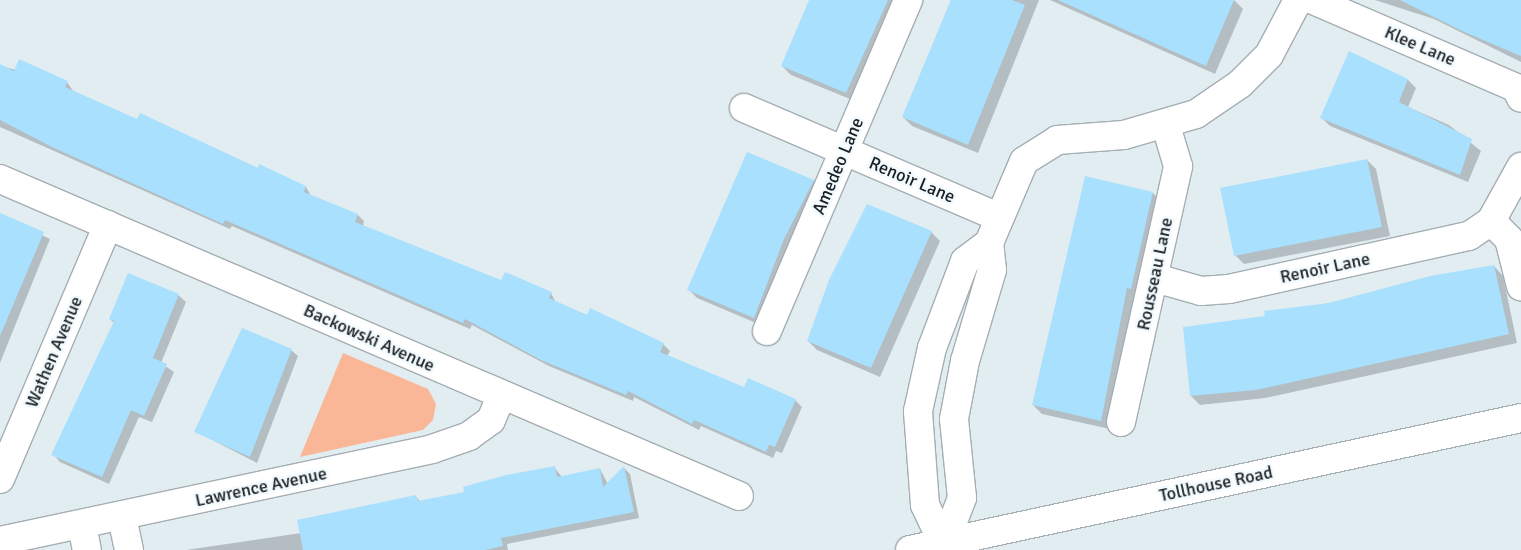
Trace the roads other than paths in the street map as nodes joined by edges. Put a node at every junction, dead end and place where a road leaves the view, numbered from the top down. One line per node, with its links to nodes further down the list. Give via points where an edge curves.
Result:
1 (908, 0): 7 (street, Amedeo Lane)
2 (1298, 0): 6 (street, via 1269,55 1240,84 1196,114)
3 (1313, 0): 4 (street, Klee Lane, via 1516,88)
4 (1521, 98)
5 (744, 108): 7 (street, Renoir Lane)
6 (1166, 126): 10 (street, via 1124,135 1057,140 1024,161); 14 (street, Rousseau Lane, via 1178,166)
7 (844, 151): 10 (street, Renoir Lane); 17 (street, Amedeo Lane)
8 (1521, 167): 11 (street, Renoir Lane)
9 (0, 179): 12 (street, Backowski Avenue)
10 (998, 217): 13 (street)
11 (1491, 221): 14 (street, Renoir Lane, via 1469,236 1230,289 1201,291); 15 (street, via 1509,239)
12 (108, 224): 19 (street, Backowski Avenue); 22 (street, Wathen Avenue)
13 (988, 243): 16 (street, via 965,261); 18 (street, via 992,270)
14 (1155, 278): 21 (street, Rousseau Lane)
15 (1521, 286)
16 (940, 327): 18 (street); 27 (street, via 918,411 925,505)
17 (767, 331)
18 (972, 338): 27 (street, via 954,419 962,498)
19 (501, 396): 23 (street, Backowski Avenue); 24 (street, Lawrence Avenue, via 490,420 469,436 432,450)
20 (1521, 418): 27 (street, Tollhouse Road)
21 (1121, 422)
22 (0, 479)
23 (739, 496)
24 (122, 517): 25 (street, Lawrence Avenue); 28 (street)
25 (85, 538): 26 (street, Lawrence Avenue)
26 (0, 541)
27 (943, 547): 29 (street, Tollhouse Road)
28 (129, 550)
29 (910, 550)

